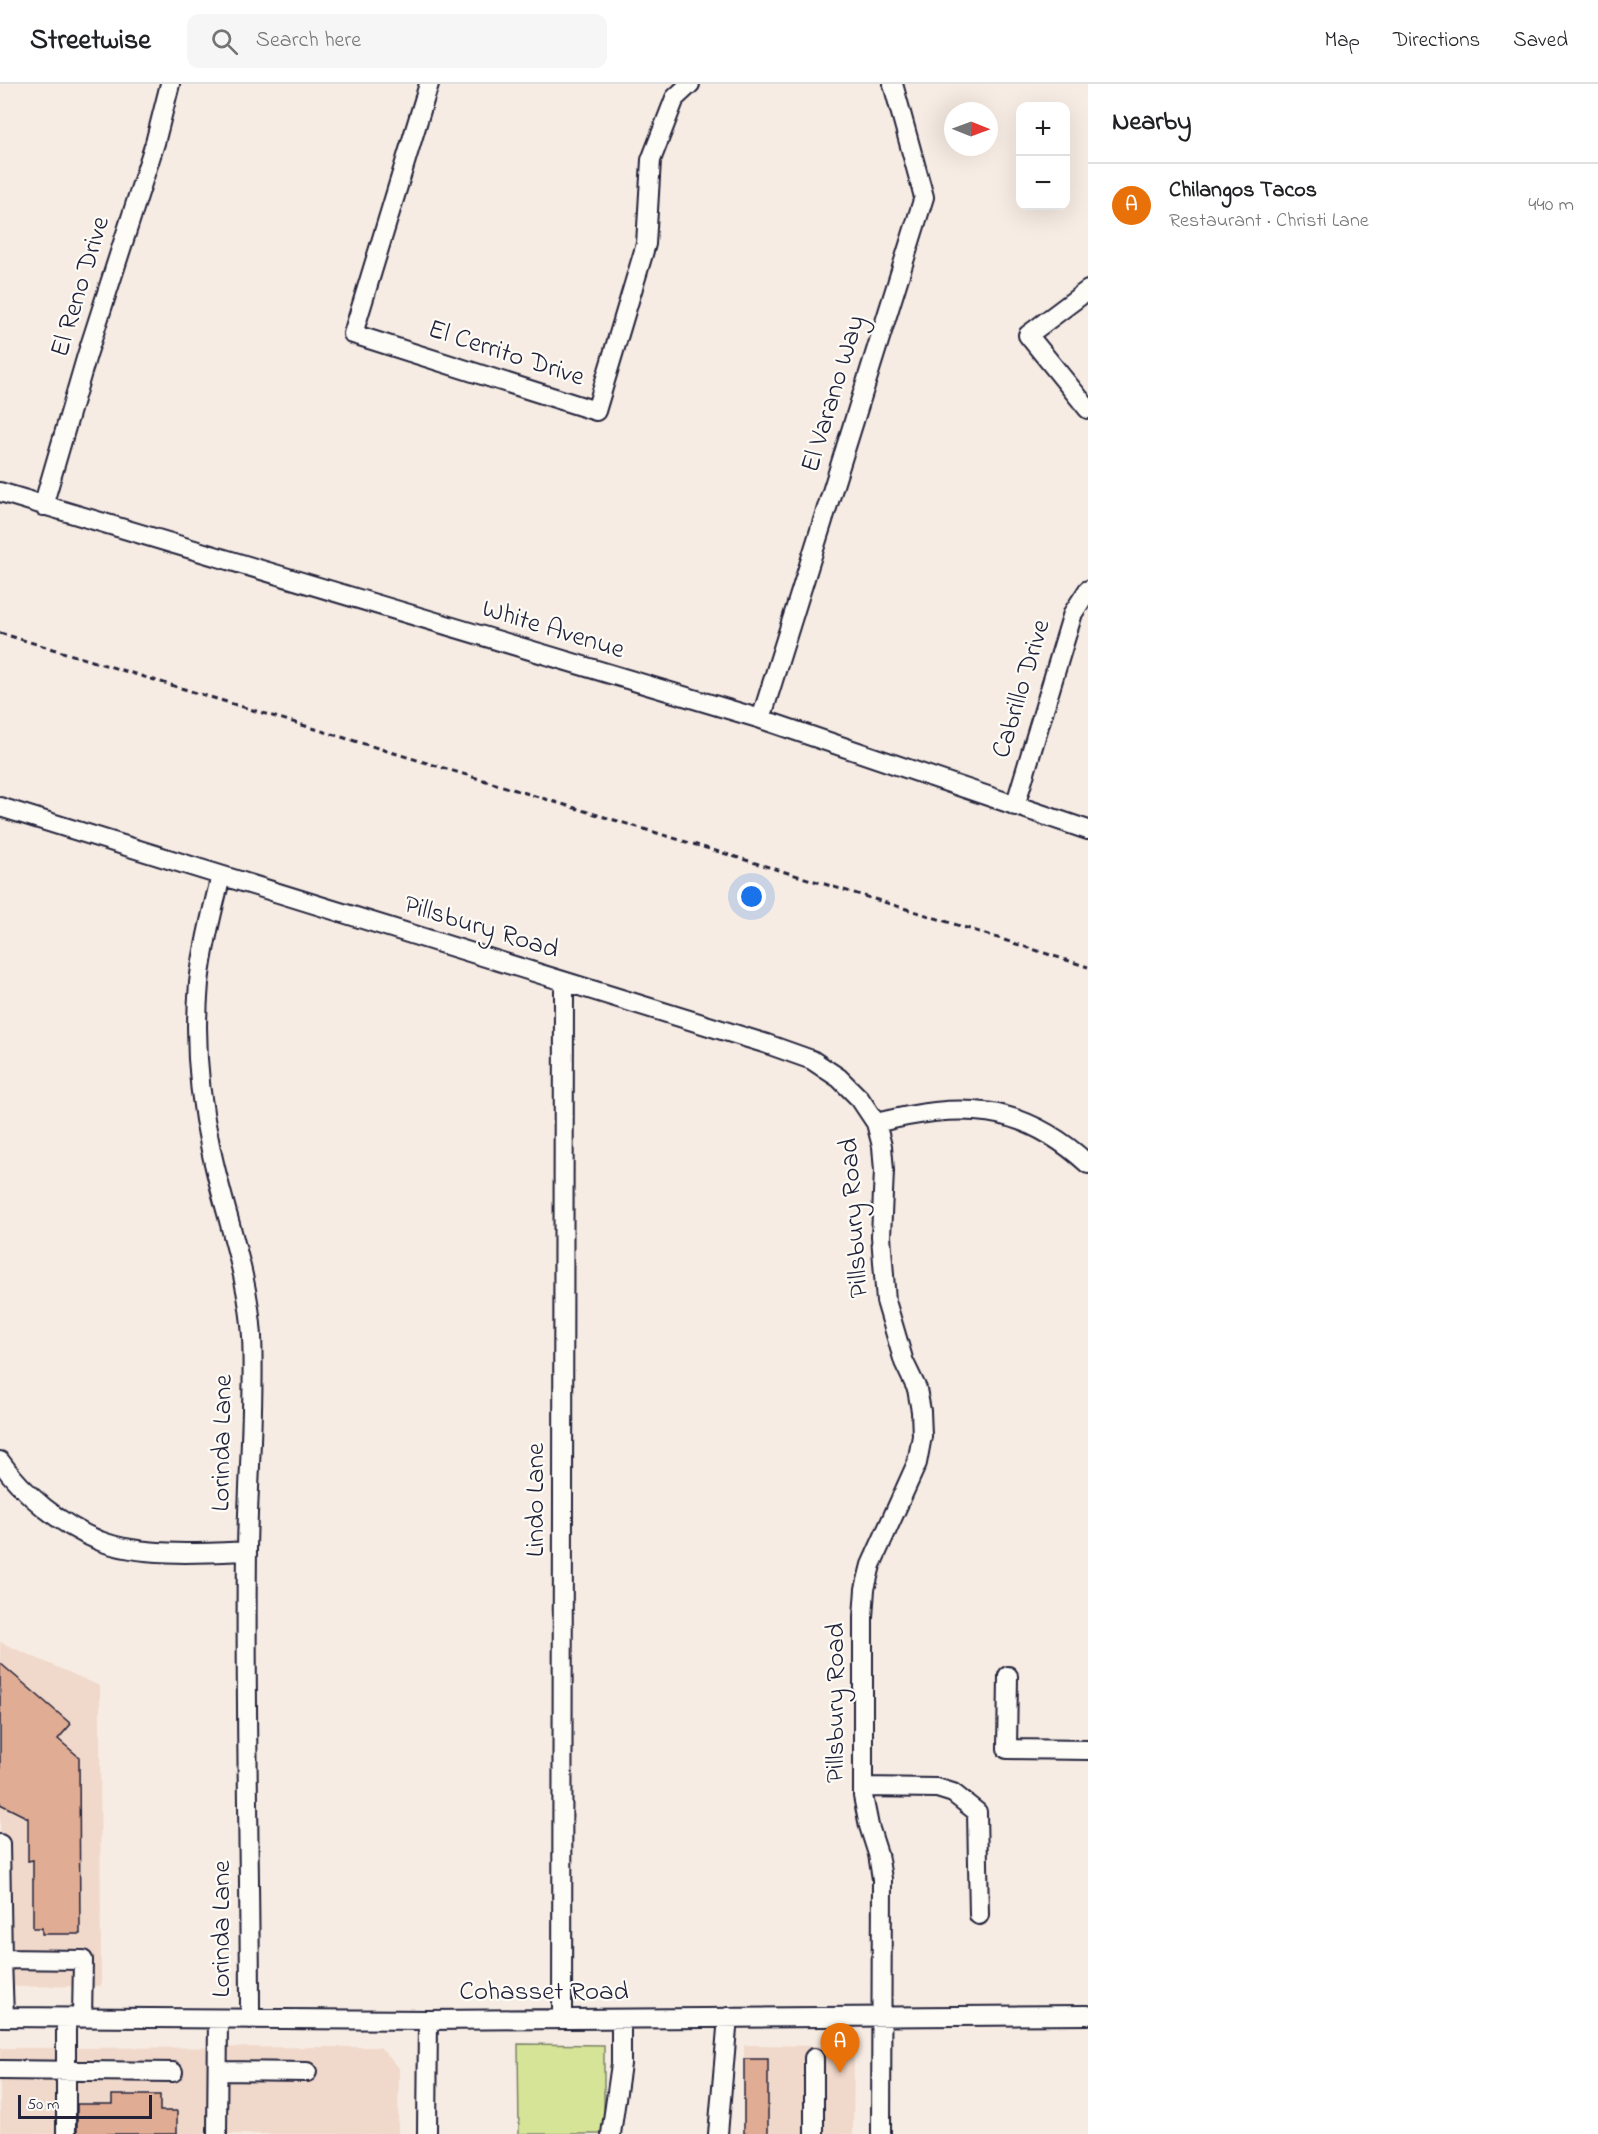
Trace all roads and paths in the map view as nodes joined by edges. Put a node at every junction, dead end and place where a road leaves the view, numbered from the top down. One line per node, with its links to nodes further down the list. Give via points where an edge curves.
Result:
1 (170, 84): 8 (street, El Reno Drive)
2 (429, 84): 3 (street, El Cerrito Drive, via 353,334 596,411 646,244 651,160 675,98)
3 (690, 84)
4 (893, 84): 11 (street, El Varano Way, via 924,197)
5 (1088, 290): 6 (street, via 1028,335)
6 (1088, 408)
7 (0, 492): 8 (street, White Avenue)
8 (44, 506): 11 (street, White Avenue)
9 (1088, 590): 13 (street, Cabrillo Drive, via 1073,613)
10 (0, 633): 16 (path)
11 (761, 719): 13 (street, White Avenue)
12 (0, 807): 15 (street, Pillsbury Road)
13 (1015, 807): 14 (street, White Avenue)
14 (1088, 830)
15 (221, 876): 17 (street, Pillsbury Road); 21 (street, Lorinda Lane, via 200,981 197,1021 207,1132 247,1293 252,1335)
16 (1088, 967)
17 (564, 981): 18 (street, Pillsbury Road, via 812,1060 839,1078 860,1099); 35 (street, Lindo Lane)
18 (876, 1124): 19 (street, via 944,1110 1008,1116 1041,1129); 24 (street, Pillsbury Road, via 884,1171 881,1236 886,1301 904,1362 917,1389 922,1436 917,1463 871,1565 865,1589)
19 (1088, 1164)
20 (0, 1461): 21 (street, via 38,1502 68,1525 101,1541 135,1550)
21 (247, 1551): 34 (street, Lorinda Lane)
22 (1008, 1676): 23 (street, via 1007,1749)
23 (1086, 1746)
24 (863, 1787): 26 (street, via 938,1788 977,1812); 29 (street, Pillsbury Road, via 882,1880)
25 (0, 1844): 27 (street)
26 (979, 1915)
27 (1, 1959): 30 (street); 32 (street, via 82,1960)
28 (1088, 2014): 29 (street, Cohasset Road)
29 (882, 2016): 31 (street, Cohasset Road); 50 (street, Pillsbury Road)
30 (2, 2017): 32 (street, Cohasset Road)
31 (728, 2017): 36 (street, Cohasset Road); 48 (street)
32 (74, 2018): 33 (street, Cohasset Road); 40 (street)
33 (218, 2019): 34 (street, Cohasset Road); 41 (street)
34 (250, 2019): 37 (street, Cohasset Road)
35 (562, 2019): 36 (street, Cohasset Road); 37 (street, Cohasset Road)
36 (621, 2019): 47 (street, via 621,2064)
37 (428, 2020): 46 (street)
38 (814, 2058): 49 (street)
39 (0, 2070): 40 (street)
40 (66, 2071): 42 (street); 44 (street)
41 (218, 2071): 43 (street); 45 (street)
42 (172, 2072)
43 (307, 2072)
44 (66, 2134)
45 (217, 2134)
46 (427, 2134)
47 (611, 2134)
48 (718, 2134)
49 (814, 2134)
50 (881, 2134)

